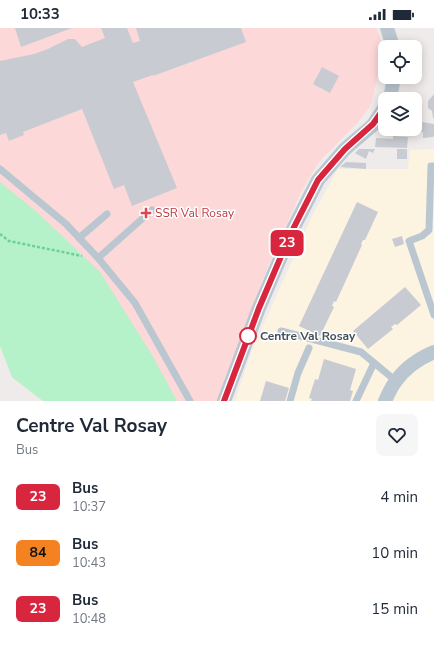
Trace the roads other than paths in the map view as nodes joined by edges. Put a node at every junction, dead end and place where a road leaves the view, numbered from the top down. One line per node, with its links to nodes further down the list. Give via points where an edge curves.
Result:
1 (387, 28): 2 (street)
2 (391, 40)
3 (378, 117): 17 (street, via 318,180 291,233 259,308)
4 (434, 166): 10 (lane, via 429,230 409,241)
5 (0, 169): 8 (lane)
6 (152, 210): 9 (lane)
7 (107, 214): 8 (lane)
8 (79, 238): 9 (lane)
9 (98, 258): 16 (lane, via 135,303)
10 (434, 315)
11 (281, 331): 14 (lane, via 361,352)
12 (309, 348): 18 (lane)
13 (434, 352): 15 (street, via 423,357)
14 (374, 363): 15 (lane); 19 (lane)
15 (396, 381): 20 (street)
16 (190, 401)
17 (224, 401)
18 (290, 401)
19 (356, 401)
20 (385, 401)

